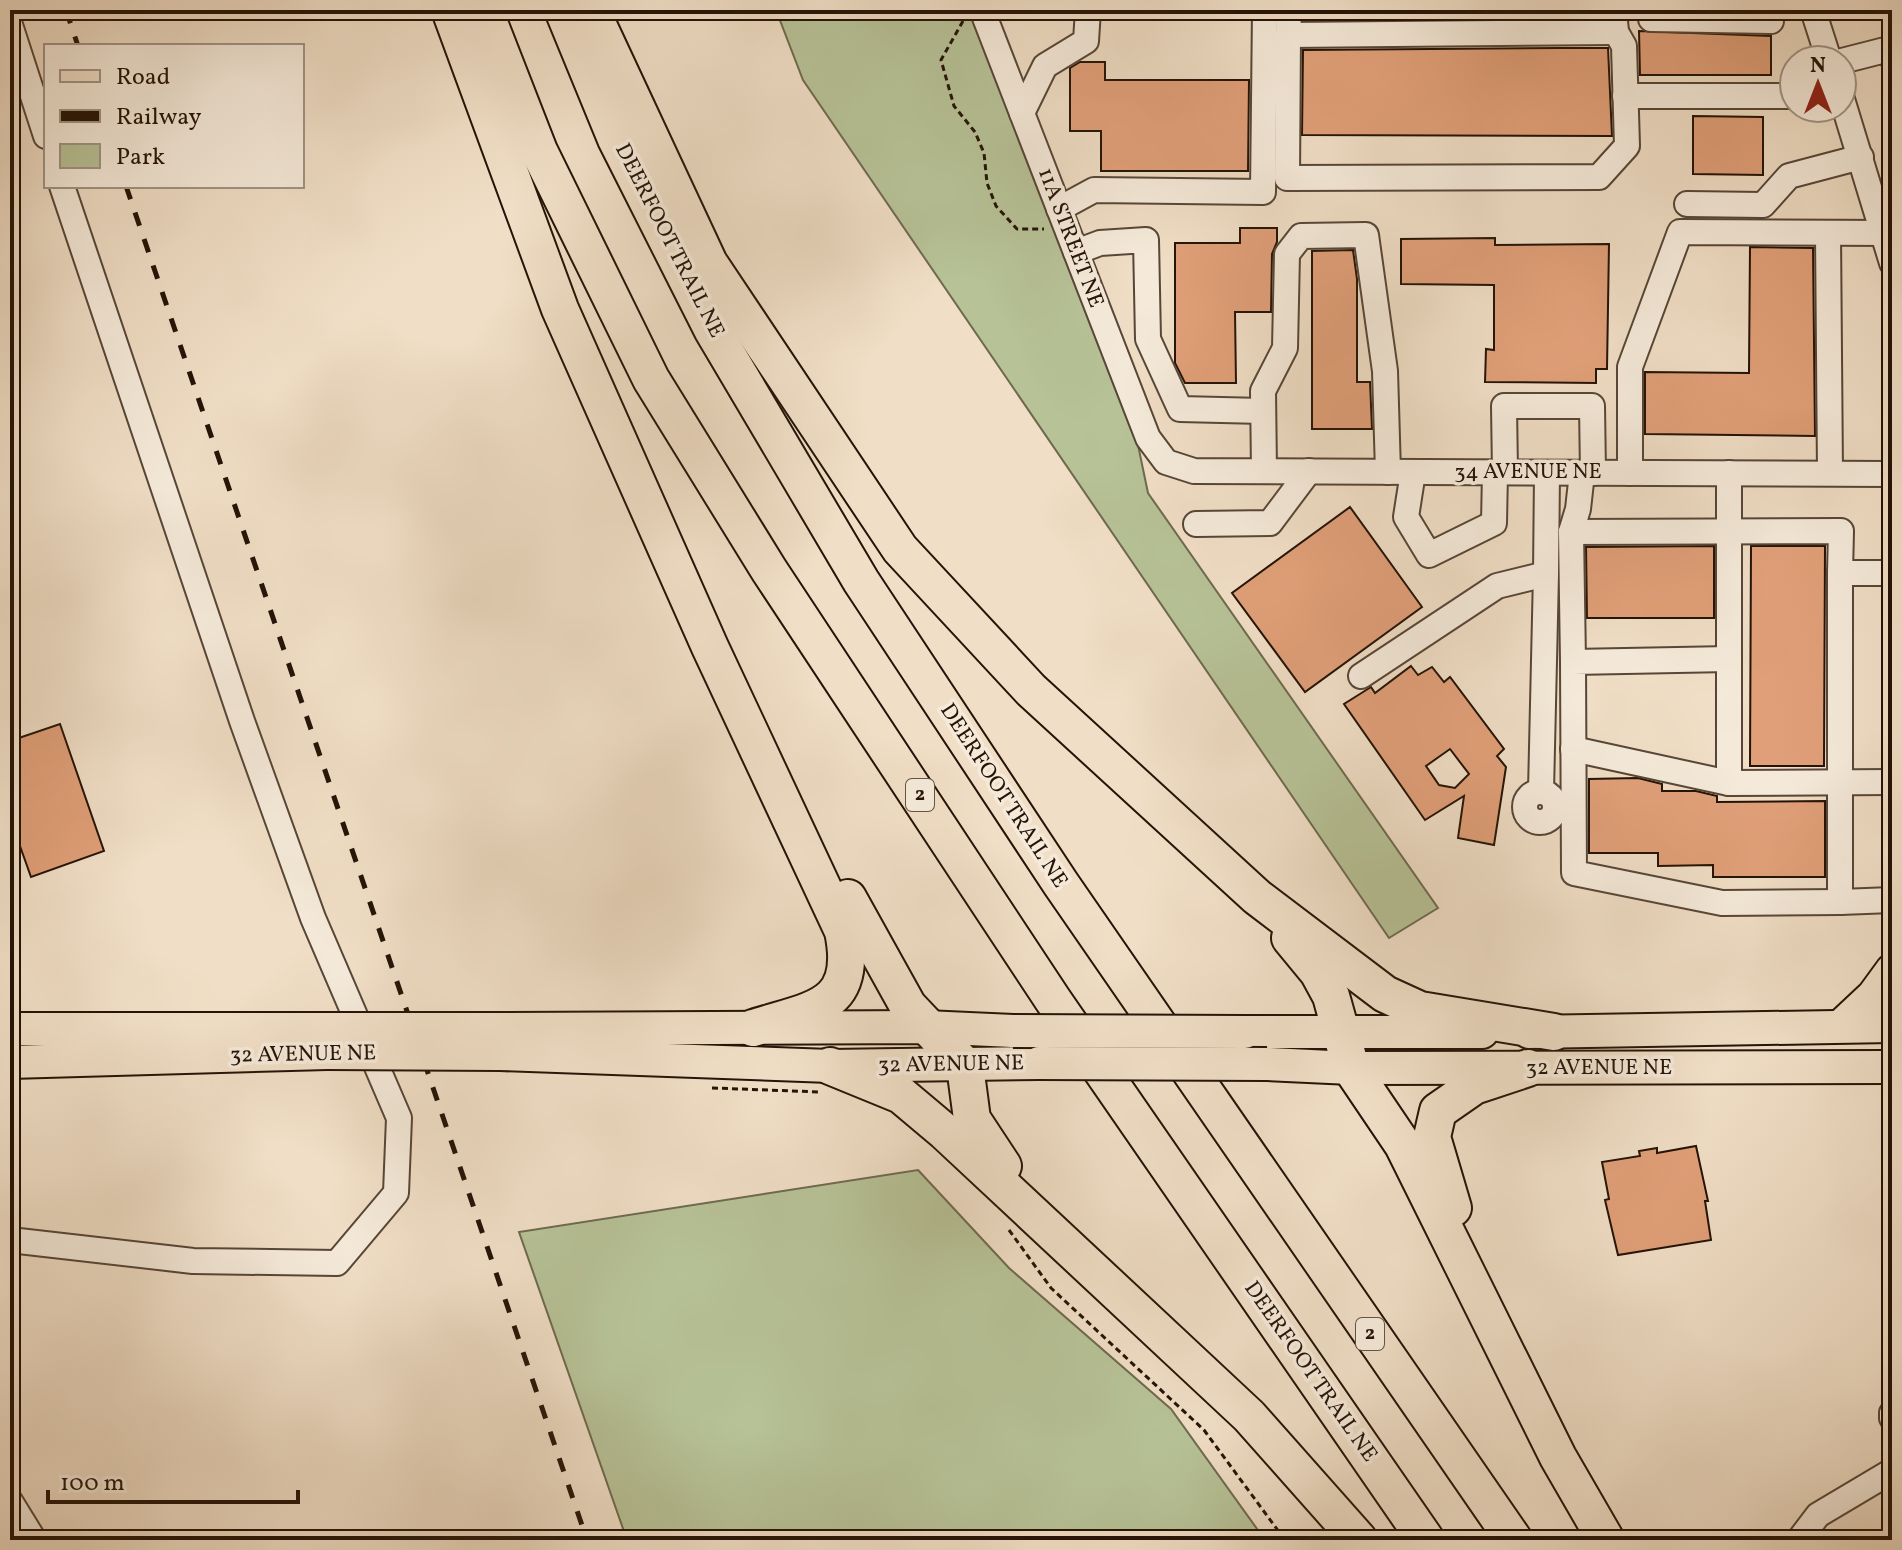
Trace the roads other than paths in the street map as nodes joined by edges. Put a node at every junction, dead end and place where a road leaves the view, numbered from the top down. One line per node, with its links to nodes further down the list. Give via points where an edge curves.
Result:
1 (450, 10): 50 (highway, via 560,309)
2 (484, 10): 85 (highway, DEERFOOT TRAIL NE / 2, via 539,151 651,379 769,570 1053,1000)
3 (563, 10): 86 (highway, DEERFOOT TRAIL NE / 2, via 616,139 712,329 861,581 1078,909)
4 (591, 10): 59 (highway, via 709,263 900,549 1031,690)
5 (1088, 10): 20 (street, via 1086,41 1045,66)
6 (1265, 10): 26 (street, via 1263,192 1094,190)
7 (1289, 10): 14 (street)
8 (1651, 10): 12 (street, via 1651,19)
9 (1813, 10): 15 (street)
10 (973, 16): 20 (street, 11A STREET NE)
11 (1615, 21): 14 (street); 18 (street, via 1624,46)
12 (1771, 21)
13 (10, 25): 22 (street)
14 (1288, 35): 18 (street, via 1287,178 1599,177 1627,146)
15 (1824, 44)
16 (1858, 57): 17 (street, via 1889,49)
17 (1892, 58)
18 (1625, 96): 19 (street)
19 (1778, 96)
20 (1022, 113): 26 (street, 11A STREET NE)
21 (1850, 124): 23 (street)
22 (44, 130)
23 (1861, 157): 25 (street, via 1789,176 1763,205); 28 (street)
24 (63, 188): 79 (street, via 272,806 313,918 399,1118 396,1193 337,1263 193,1261)
25 (1687, 204)
26 (1059, 209): 29 (street, 11A STREET NE)
27 (1828, 234): 28 (street); 40 (street, via 1680,232 1630,367); 42 (street)
28 (1888, 234): 30 (street)
29 (1076, 252): 31 (street, via 1100,243 1146,240 1148,339 1180,409); 32 (street, 11A STREET NE, via 1148,438)
30 (1892, 263)
31 (1263, 411): 33 (street); 35 (street, via 1263,391 1285,348 1287,254 1301,236 1366,235 1385,371)
32 (1166, 462): 33 (street, 34 AVENUE NE, via 1194,471)
33 (1264, 471): 34 (street, 34 AVENUE NE)
34 (1309, 471): 35 (street, 34 AVENUE NE); 44 (street, via 1270,523)
35 (1388, 472): 36 (street, 34 AVENUE NE)
36 (1413, 472): 37 (street, 34 AVENUE NE); 37 (street, via 1406,517 1429,555 1494,523)
37 (1500, 472): 38 (street, 34 AVENUE NE); 39 (street, via 1504,406 1592,406)
38 (1547, 473): 39 (street, 34 AVENUE NE); 49 (street)
39 (1588, 473): 40 (street, 34 AVENUE NE); 46 (street)
40 (1630, 473): 41 (street, 34 AVENUE NE)
41 (1729, 473): 42 (street, 34 AVENUE NE); 45 (street)
42 (1830, 473): 43 (street, 34 AVENUE NE)
43 (1892, 474)
44 (1196, 524)
45 (1729, 530): 46 (street); 47 (street, via 1841,531); 51 (street)
46 (1571, 532): 52 (street)
47 (1840, 573): 48 (street); 57 (street)
48 (1892, 573)
49 (1546, 574): 53 (street, via 1497,586); 58 (street)
50 (710, 647): 65 (highway, via 908,1006); 66 (highway, via 843,931 848,954 848,972 828,1001)
51 (1729, 659): 52 (street); 56 (street)
52 (1573, 662): 54 (street)
53 (1361, 676)
54 (1573, 749): 56 (street); 61 (street, via 1574,873 1722,903)
55 (1892, 782): 57 (street)
56 (1729, 783): 57 (street)
57 (1839, 783): 61 (street)
58 (1541, 791)
59 (1257, 897): 68 (highway, via 1318,972); 69 (highway, via 1385,994 1420,1010)
60 (1892, 900): 61 (street)
61 (1840, 902)
62 (1892, 970): 63 (main road)
63 (1841, 1026): 64 (main road, 32 AVENUE NE); 69 (main road, 32 AVENUE NE)
64 (1892, 1026)
65 (925, 1027): 66 (main road, 32 AVENUE NE); 68 (main road, 32 AVENUE NE, bridge); 74 (highway)
66 (753, 1028): 71 (main road, 32 AVENUE NE)
67 (10, 1029): 70 (main road, 32 AVENUE NE)
68 (1340, 1031): 69 (main road, 32 AVENUE NE); 76 (highway)
69 (1554, 1032)
70 (323, 1041): 71 (main road, 32 AVENUE NE, bridge); 72 (main road, 32 AVENUE NE)
71 (496, 1042): 73 (main road, 32 AVENUE NE)
72 (10, 1062)
73 (830, 1066): 74 (main road, 32 AVENUE NE); 78 (highway, via 901,1095)
74 (965, 1066): 76 (main road, 32 AVENUE NE, bridge); 78 (highway, via 972,1119)
75 (1892, 1067): 77 (main road, 32 AVENUE NE)
76 (1351, 1068): 77 (main road, 32 AVENUE NE); 80 (highway, via 1403,1145)
77 (1528, 1068): 80 (highway, via 1453,1099 1438,1111 1432,1137 1449,1198)
78 (1041, 1220): 84 (highway, via 1249,1416)
79 (10, 1240)
80 (1523, 1385): 87 (highway)
81 (1892, 1471): 88 (street, via 1818,1515)
82 (10, 1501): 83 (street)
83 (34, 1540)
84 (1359, 1540)
85 (1426, 1540)
86 (1514, 1540)
87 (1606, 1540)
88 (1799, 1540)

